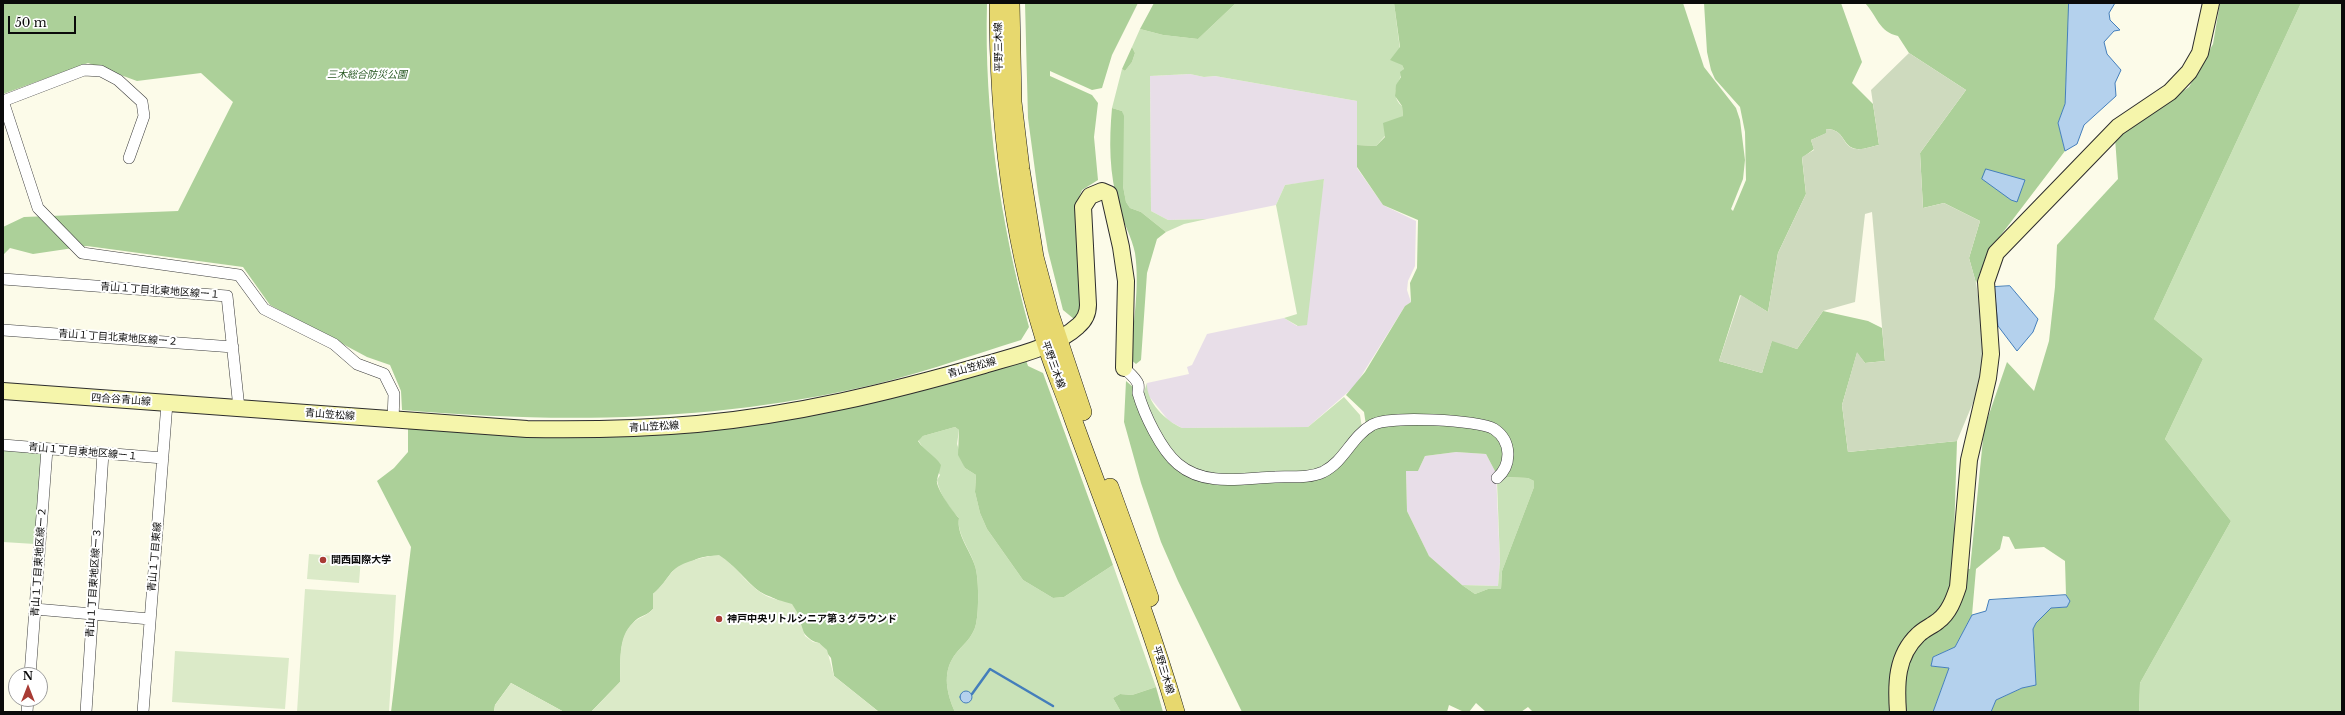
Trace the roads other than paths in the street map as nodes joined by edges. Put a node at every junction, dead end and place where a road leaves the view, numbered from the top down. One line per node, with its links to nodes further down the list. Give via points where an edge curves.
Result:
1 (998, 3): 8 (main road, 平野三木線, via 1000,89 1010,188 1023,259)
2 (1011, 3): 8 (main road, 平野三木線, via 1013,102 1021,169)
3 (2211, 3): 28 (street, via 2200,53 2189,72 2170,92 2118,127 1996,253 1986,282 1991,354 1969,460 1958,587 1943,617 1917,635 1905,653 1897,676)
4 (3, 101): 5 (street, via 84,70 101,71 118,80 142,102 144,116); 14 (street, via 38,208 82,253 239,275 264,309 334,344 356,364 384,374 394,394)
5 (129, 158)
6 (3, 279): 9 (street, 青山１丁目北東地区線ー１, via 227,296)
7 (3, 330): 9 (street, 青山１丁目北東地区線ー２)
8 (1052, 341): 10 (street, 青山笠松線, via 1078,327 1087,314 1089,299 1083,207 1094,194 1106,191 1110,198 1125,272 1127,305); 14 (street, 青山笠松線, via 1023,353 946,376 856,399 698,424 555,430); 26 (main road, 平野三木線); 27 (main road, 平野三木線, via 1139,564)
9 (233, 347): 13 (street, 青山１丁目北東地区線ー１)
10 (1124, 368): 19 (street, via 1138,384 1138,392 1145,410 1167,452 1182,467 1206,476 1238,480 1320,474 1339,461 1360,434 1373,424 1390,419 1404,419 1465,423 1494,429 1505,441 1508,453 1505,469)
11 (3, 392): 12 (street, 四合谷青山線)
12 (167, 403): 13 (street, 四合谷青山線); 18 (street, 青山１丁目東線)
13 (239, 408): 14 (street, 青山笠松線)
14 (393, 420)
15 (3, 445): 16 (street, 青山１丁目東地区線ー１)
16 (47, 449): 17 (street, 青山１丁目東地区線ー１); 20 (street, 青山１丁目東地区線ー２)
17 (103, 454): 18 (street, 青山１丁目東地区線ー１); 21 (street, 青山１丁目東地区線ー３)
18 (163, 458): 22 (street, 青山１丁目東線)
19 (1497, 478)
20 (35, 609): 21 (street); 23 (street, 青山１丁目東地区線ー２)
21 (92, 614): 22 (street); 24 (street, 青山１丁目東地区線ー３)
22 (150, 619): 25 (street, 青山１丁目東線)
23 (31, 667)
24 (86, 712)
25 (143, 712)
26 (1176, 712)
27 (1186, 712)
28 (1898, 712)

